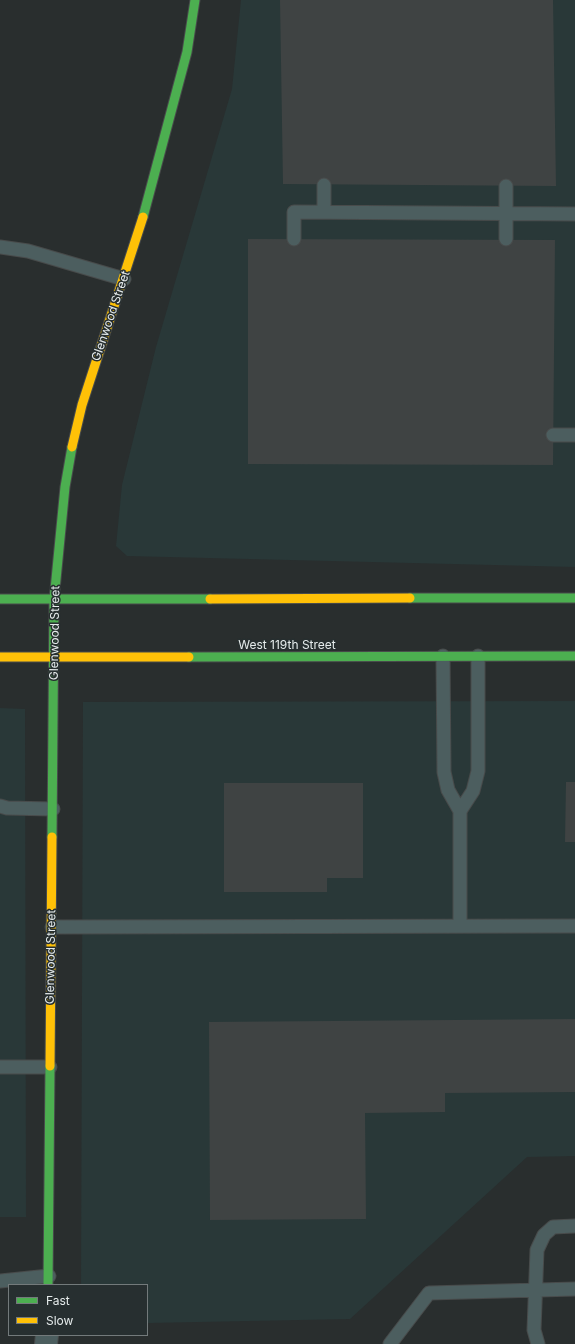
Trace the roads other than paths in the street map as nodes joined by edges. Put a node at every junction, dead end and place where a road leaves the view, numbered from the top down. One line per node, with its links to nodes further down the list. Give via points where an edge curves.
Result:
1 (195, 0): 10 (street, Glenwood Street, via 187,52 153,186)
2 (324, 185): 4 (lane)
3 (506, 186): 5 (lane)
4 (324, 212): 5 (lane); 7 (lane, via 294,212)
5 (506, 214): 6 (lane); 8 (lane)
6 (575, 214)
7 (294, 239)
8 (506, 239)
9 (0, 247): 10 (lane, via 28,251)
10 (124, 279): 15 (street, Glenwood Street, via 96,359 72,446 65,487)
11 (553, 435): 12 (lane)
12 (575, 435)
13 (575, 598): 15 (street)
14 (0, 599): 15 (street)
15 (54, 600): 20 (street, Glenwood Street)
16 (443, 656): 17 (street, West 119th Street); 20 (street, West 119th Street); 23 (lane, via 444,772 448,790)
17 (478, 656): 18 (street, West 119th Street); 23 (lane, via 478,771 473,791)
18 (575, 656)
19 (0, 657): 20 (street, West 119th Street)
20 (54, 657): 22 (street, Glenwood Street)
21 (0, 806): 22 (lane)
22 (53, 809): 26 (street, Glenwood Street)
23 (460, 811): 24 (lane)
24 (460, 926): 25 (lane); 26 (lane)
25 (575, 926)
26 (52, 927): 28 (street, Glenwood Street)
27 (0, 1066): 28 (lane)
28 (50, 1066): 30 (street, Glenwood Street)
29 (575, 1226): 33 (lane, via 553,1228 544,1235 537,1250)
30 (49, 1280): 31 (lane)
31 (0, 1281)
32 (575, 1289): 33 (lane)
33 (536, 1290): 34 (lane, via 429,1293); 35 (lane, via 534,1330)
34 (390, 1344)
35 (538, 1344)

